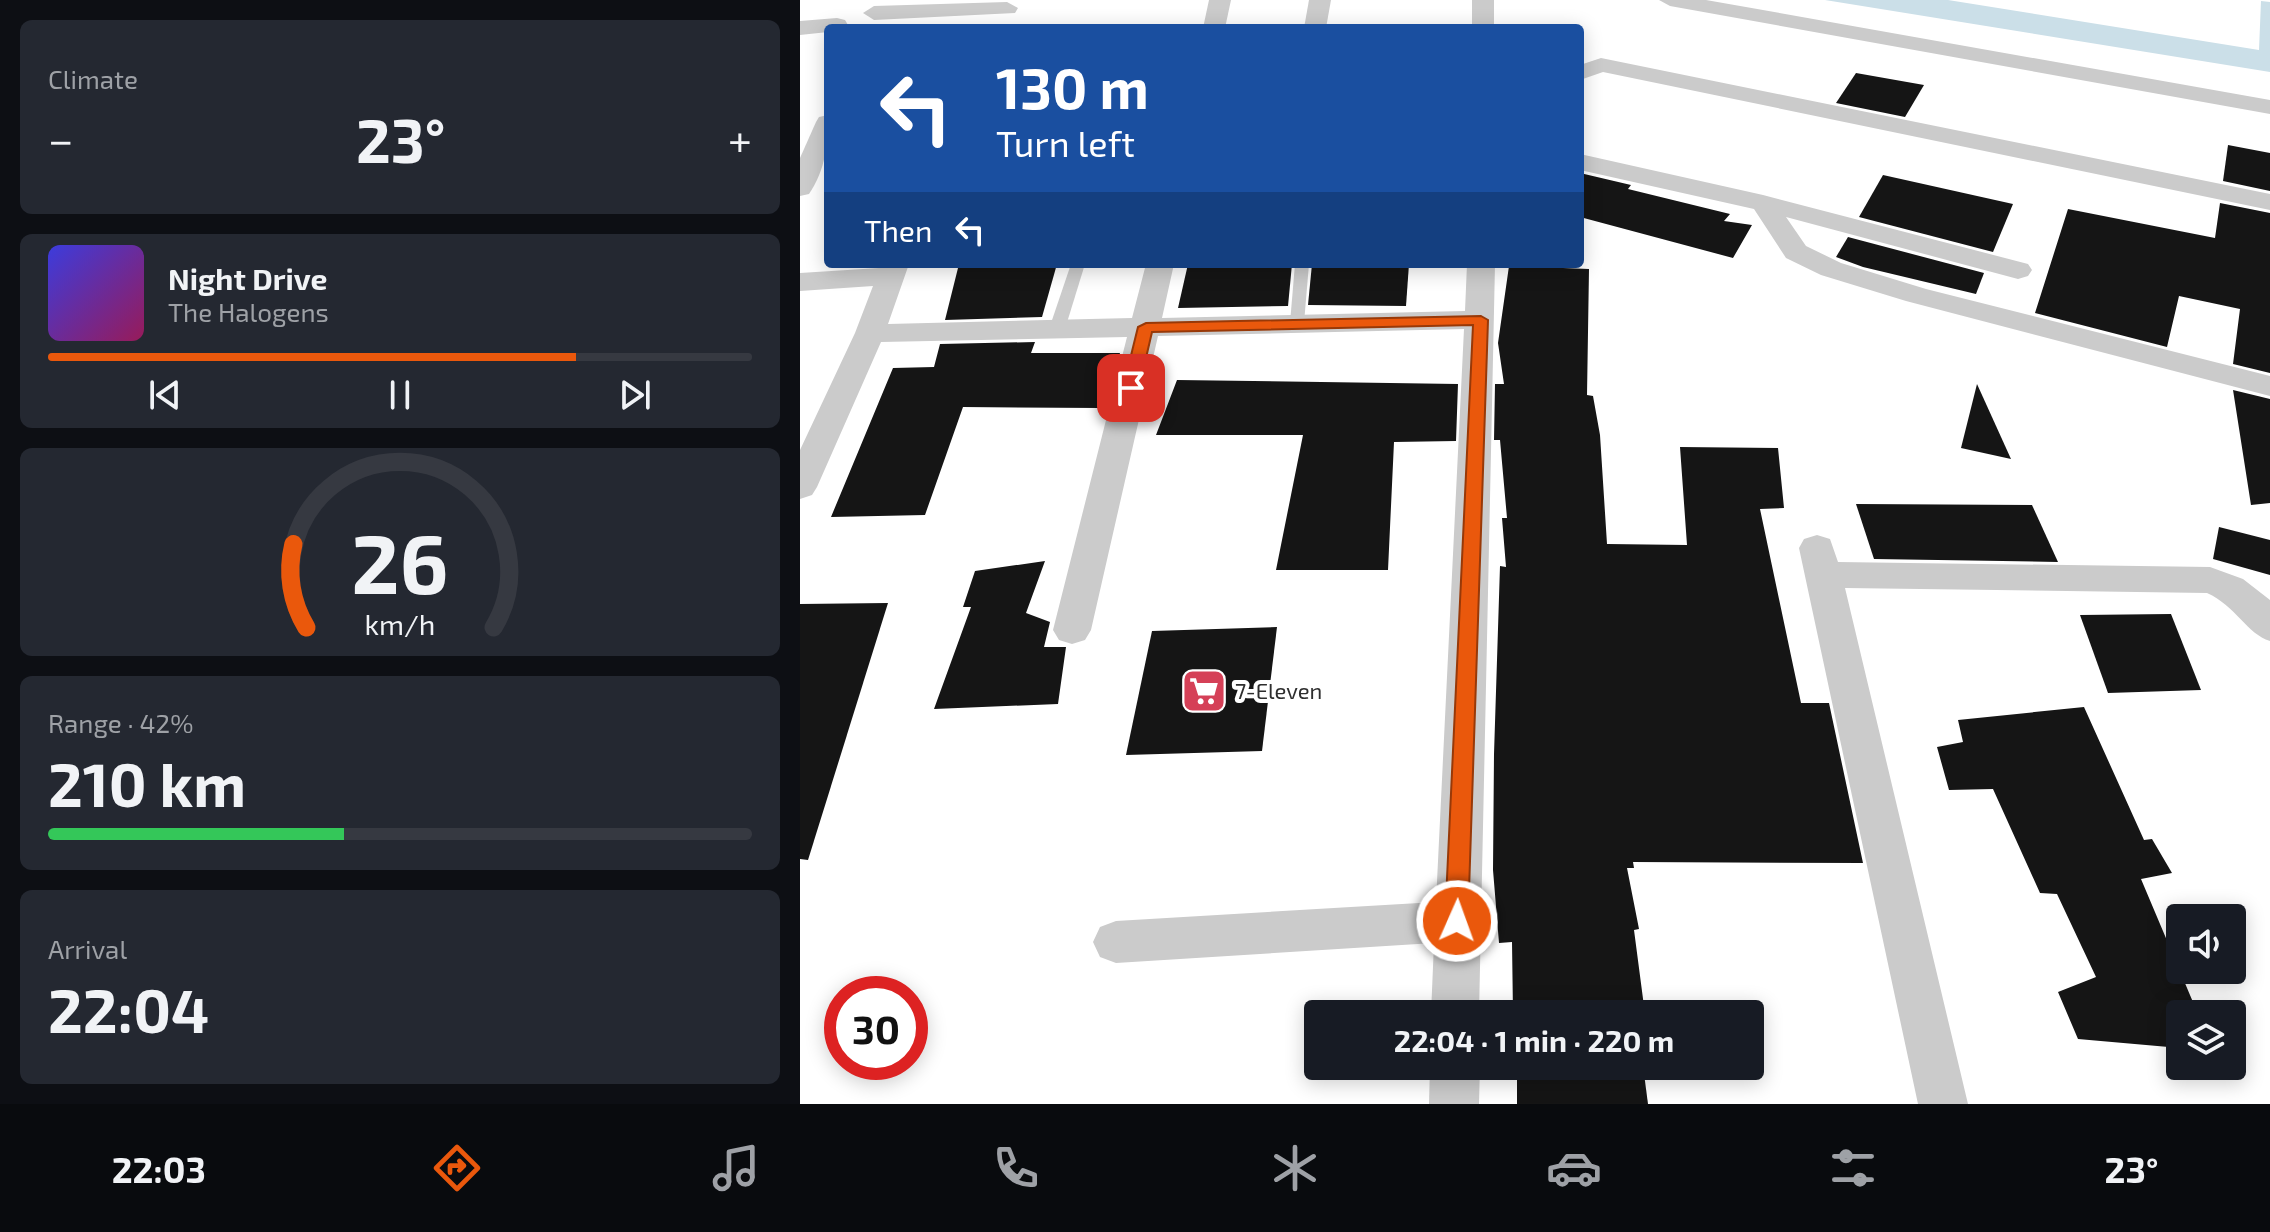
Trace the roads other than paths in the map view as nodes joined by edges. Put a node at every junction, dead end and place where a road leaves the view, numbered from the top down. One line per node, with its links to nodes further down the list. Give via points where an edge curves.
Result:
1 (1220, 0): 7 (street)
2 (1320, 0): 8 (street)
3 (1483, 0): 9 (street)
4 (1670, 0): 13 (street)
5 (1005, 12): 6 (street)
6 (874, 14)
7 (1215, 24)
8 (1316, 24)
9 (1483, 24)
10 (824, 26): 11 (street)
11 (800, 28)
12 (1584, 71): 17 (street, via 1601,65)
13 (2270, 107)
14 (824, 131): 16 (street)
15 (1584, 163): 18 (street)
16 (800, 188)
17 (2270, 202)
18 (1763, 203): 24 (street); 31 (street, via 1796,252 1831,269)
19 (1077, 268): 29 (lane)
20 (1159, 268): 28 (street)
21 (1302, 268): 27 (lane)
22 (1481, 268): 26 (street)
23 (893, 270): 25 (street); 30 (street)
24 (2018, 270)
25 (800, 282)
26 (1481, 320): 27 (street); 35 (street)
27 (1297, 323): 28 (street)
28 (1146, 327): 29 (street); 34 (street)
29 (1057, 329): 30 (street)
30 (870, 333): 32 (street)
31 (2270, 386)
32 (800, 487)
33 (2270, 627): 40 (street, via 2237,589 2210,580 1820,562)
34 (1072, 630)
35 (1457, 921): 36 (street); 37 (street)
36 (1116, 942)
37 (1455, 1000)
38 (1455, 1080): 39 (street)
39 (1454, 1104)
40 (1943, 1104)

